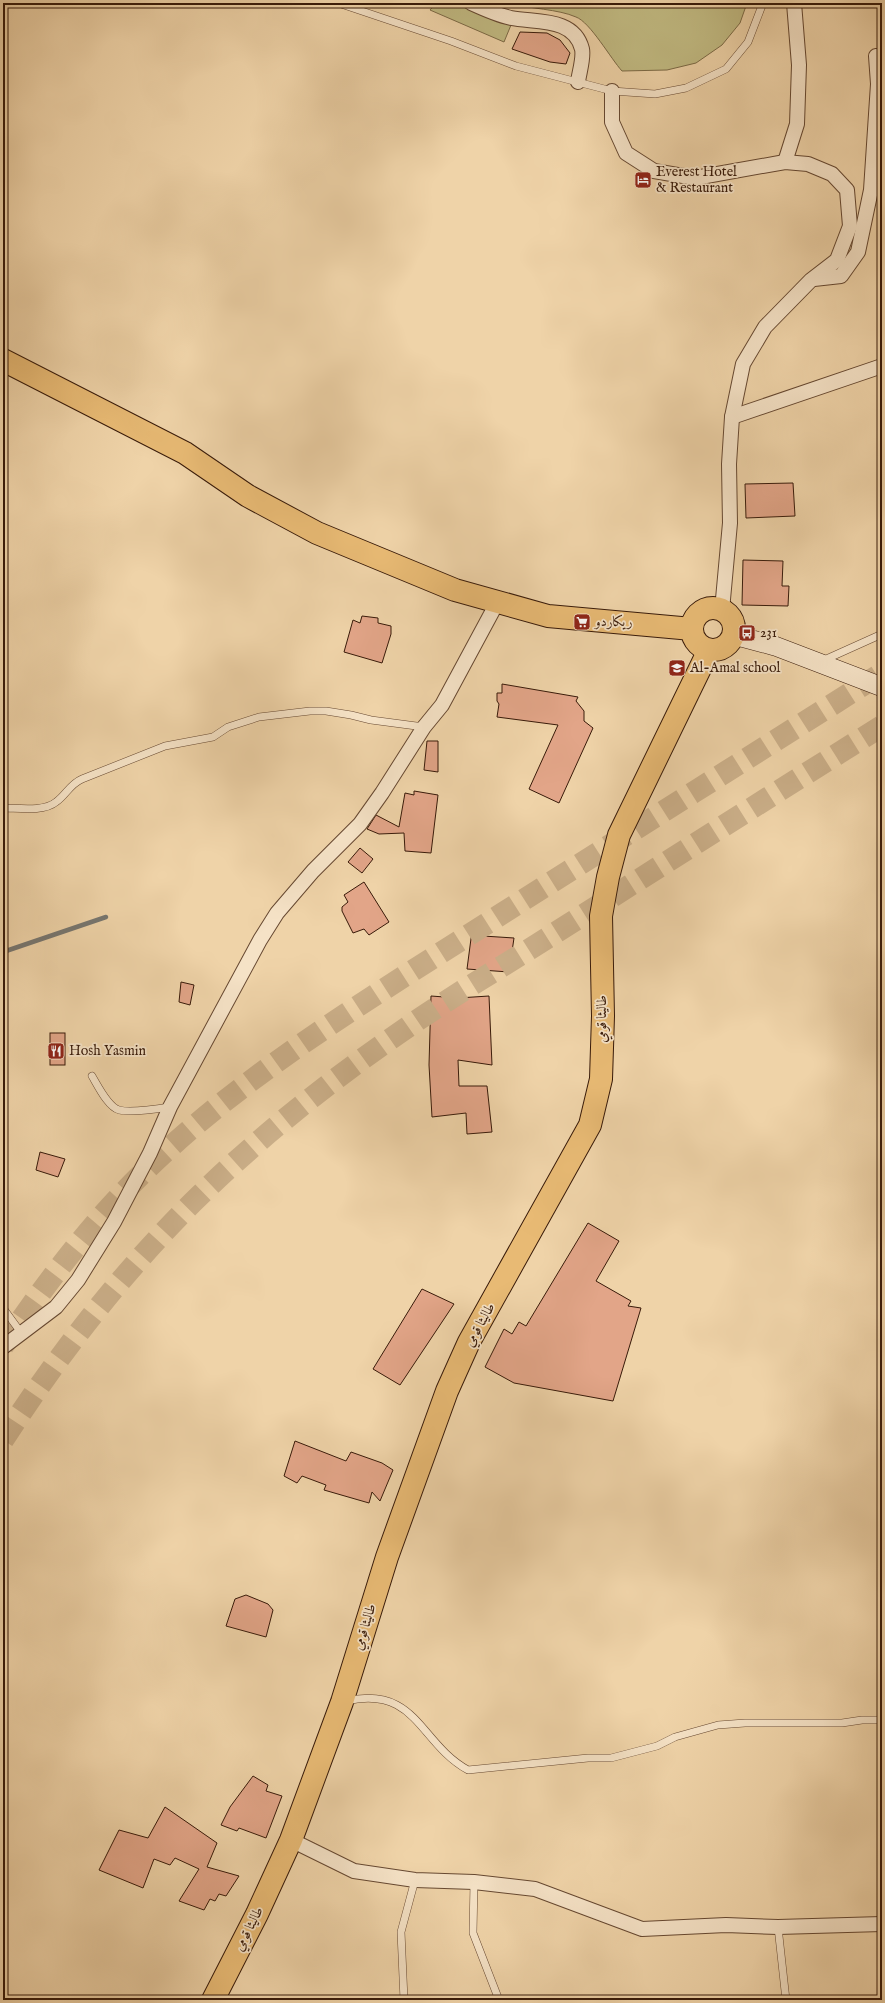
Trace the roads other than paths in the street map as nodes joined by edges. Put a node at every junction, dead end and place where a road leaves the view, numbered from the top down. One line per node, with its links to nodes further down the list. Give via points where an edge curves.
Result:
1 (338, 3): 6 (lane, via 516,66)
2 (471, 3): 6 (street, via 512,18 563,26 576,36 582,50)
3 (763, 3): 7 (lane, via 748,42 726,69 686,88 655,94)
4 (794, 3): 8 (street, via 799,65 797,124)
5 (876, 56): 9 (street, via 878,84 871,190 858,252 841,276)
6 (578, 82): 7 (lane)
7 (612, 91): 8 (street, via 612,122 626,153 654,171 695,178)
8 (785, 162): 9 (street, via 808,164 832,174 848,190 850,226 837,260)
9 (811, 280): 12 (street, via 765,327 743,364)
10 (3, 360): 13 (main road, via 185,453 248,496 317,533 455,590)
11 (882, 366): 12 (street)
12 (732, 416): 14 (street, via 729,464 730,523)
13 (498, 601): 15 (main road, via 548,616); 21 (street, via 442,705)
14 (722, 610): 15 (main road, via 704,610 695,619); 17 (main road, via 731,618 735,629)
15 (692, 629): 18 (main road, via 698,644)
16 (882, 634): 19 (lane)
17 (734, 635): 18 (main road, via 722,649); 19 (street, via 775,646)
18 (709, 650): 28 (main road, طاليثا قومي, via 619,835 608,877 601,916 601,1079 590,1125 469,1342 447,1391 387,1557)
19 (818, 663): 20 (street)
20 (882, 687)
21 (424, 728): 22 (lane, via 326,711 259,717 228,727 213,737 165,746 82,779 75,782 61,798 50,805); 24 (street, via 360,824 313,871 277,913)
22 (3, 808)
23 (92, 1076): 24 (lane, via 105,1099 119,1110)
24 (170, 1107): 26 (street, via 150,1153 114,1222 78,1280 56,1306)
25 (3, 1308): 26 (lane)
26 (22, 1334): 27 (street)
27 (3, 1347)
28 (342, 1702): 29 (lane, via 364,1697 404,1707 450,1758 468,1770 611,1758 718,1726 744,1723 842,1723); 30 (main road, طاليثا قومي)
29 (882, 1720)
30 (291, 1840): 31 (street, via 354,1871); 35 (main road, طاليثا قومي)
31 (415, 1880): 32 (street); 36 (lane, via 401,1932)
32 (474, 1882): 34 (street, via 536,1889 642,1929 726,1925); 37 (lane, via 473,1933)
33 (882, 1924): 34 (street)
34 (778, 1927): 38 (lane)
35 (213, 2000)
36 (404, 2000)
37 (499, 2000)
38 (786, 2000)

